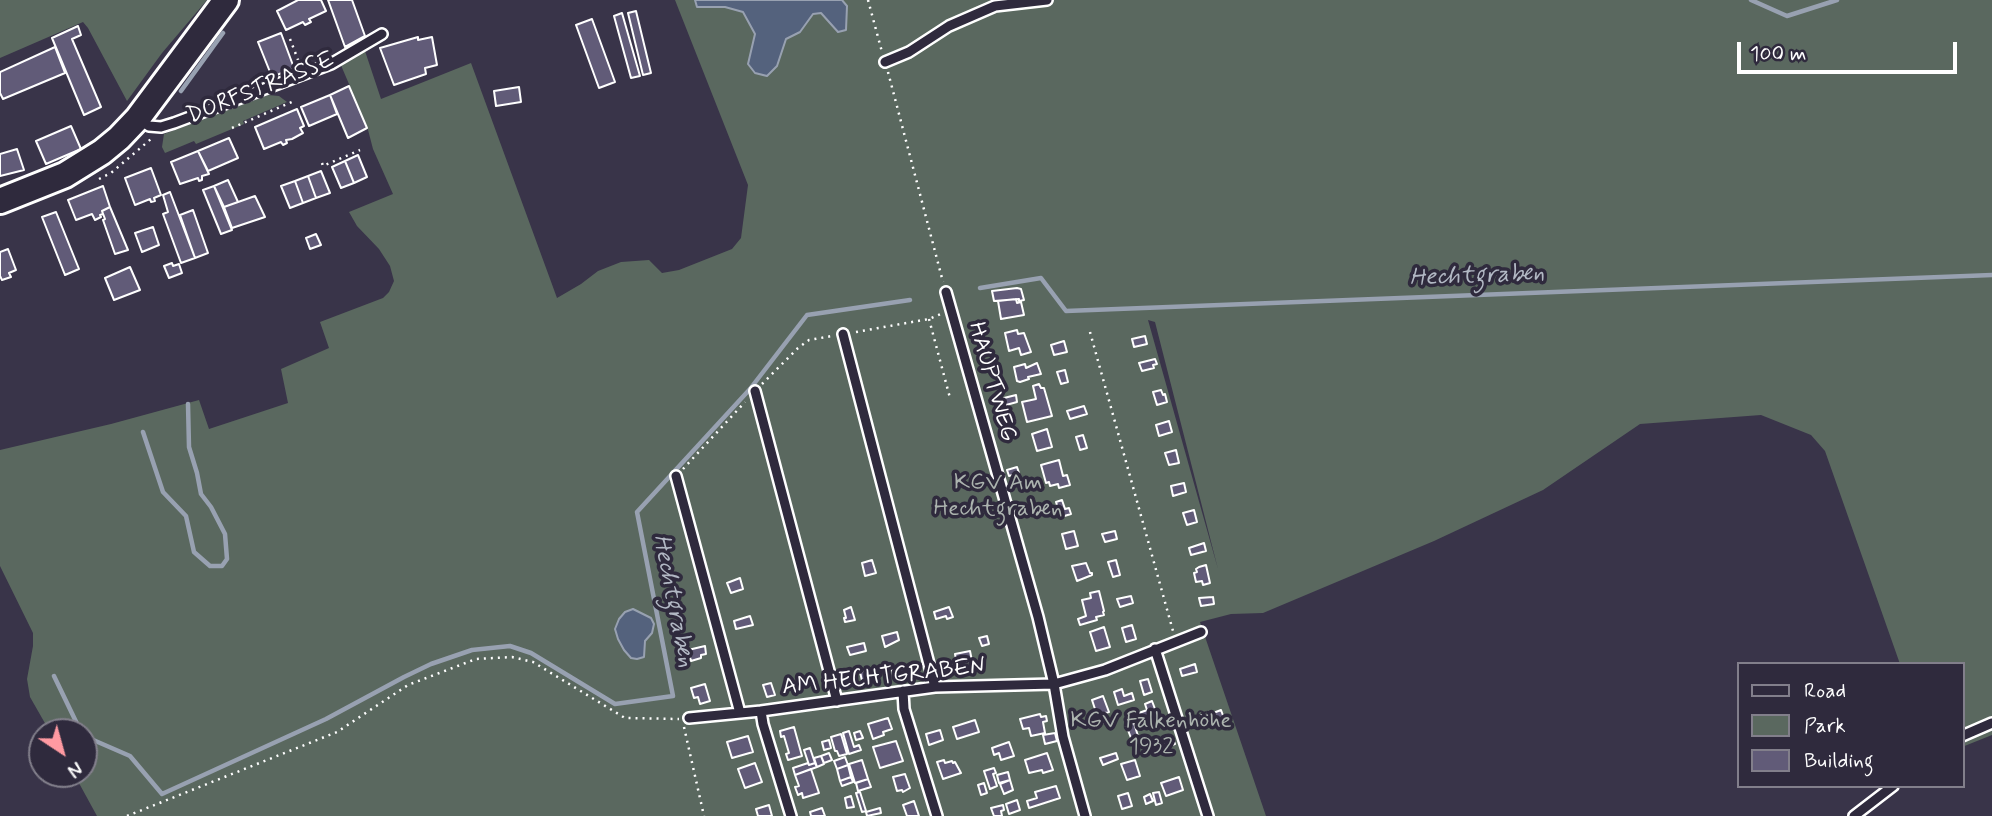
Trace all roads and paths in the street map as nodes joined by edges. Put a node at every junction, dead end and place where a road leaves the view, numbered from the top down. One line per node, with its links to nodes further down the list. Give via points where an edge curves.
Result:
1 (226, 0): 9 (main road, DORFSTRASSE)
2 (868, 0): 6 (path)
3 (1047, 0): 6 (lane, via 995,6)
4 (382, 34): 7 (lane, DORFSTRASSE, via 331,64)
5 (290, 39): 7 (path)
6 (885, 62): 14 (path)
7 (303, 74): 9 (lane, DORFSTRASSE, via 161,127)
8 (294, 101): 10 (path)
9 (138, 118): 13 (main road, DORFSTRASSE, via 83,165)
10 (232, 128)
11 (360, 150): 12 (path)
12 (322, 163)
13 (0, 201)
14 (946, 292): 15 (lane, HAUPTWEG)
15 (951, 310): 16 (path); 25 (lane, HAUPTWEG)
16 (929, 319): 18 (path); 20 (path)
17 (1090, 332): 23 (path)
18 (843, 334): 19 (path, via 809,340); 26 (lane)
19 (755, 391): 21 (path); 28 (lane)
20 (950, 398)
21 (676, 476): 30 (lane)
22 (1201, 632): 23 (lane, AM HECHTGRABEN)
23 (1176, 641): 24 (lane, AM HECHTGRABEN)
24 (1155, 649): 25 (lane, AM HECHTGRABEN); 40 (lane)
25 (1054, 684): 26 (lane, AM HECHTGRABEN); 39 (lane, HAUPTWEG)
26 (935, 687): 27 (lane, AM HECHTGRABEN)
27 (902, 691): 28 (lane, AM HECHTGRABEN); 38 (lane)
28 (836, 701): 29 (lane, AM HECHTGRABEN)
29 (761, 711): 30 (lane, AM HECHTGRABEN); 37 (lane)
30 (740, 713): 31 (lane, AM HECHTGRABEN)
31 (685, 719): 35 (path, via 625,718 533,662 512,657 476,659 408,685 337,732); 36 (path)
32 (1992, 723): 33 (lane)
33 (1964, 735)
34 (1890, 788): 41 (lane)
35 (127, 816)
36 (704, 816)
37 (791, 816)
38 (937, 816)
39 (1085, 816)
40 (1208, 816)
41 (1854, 816)

